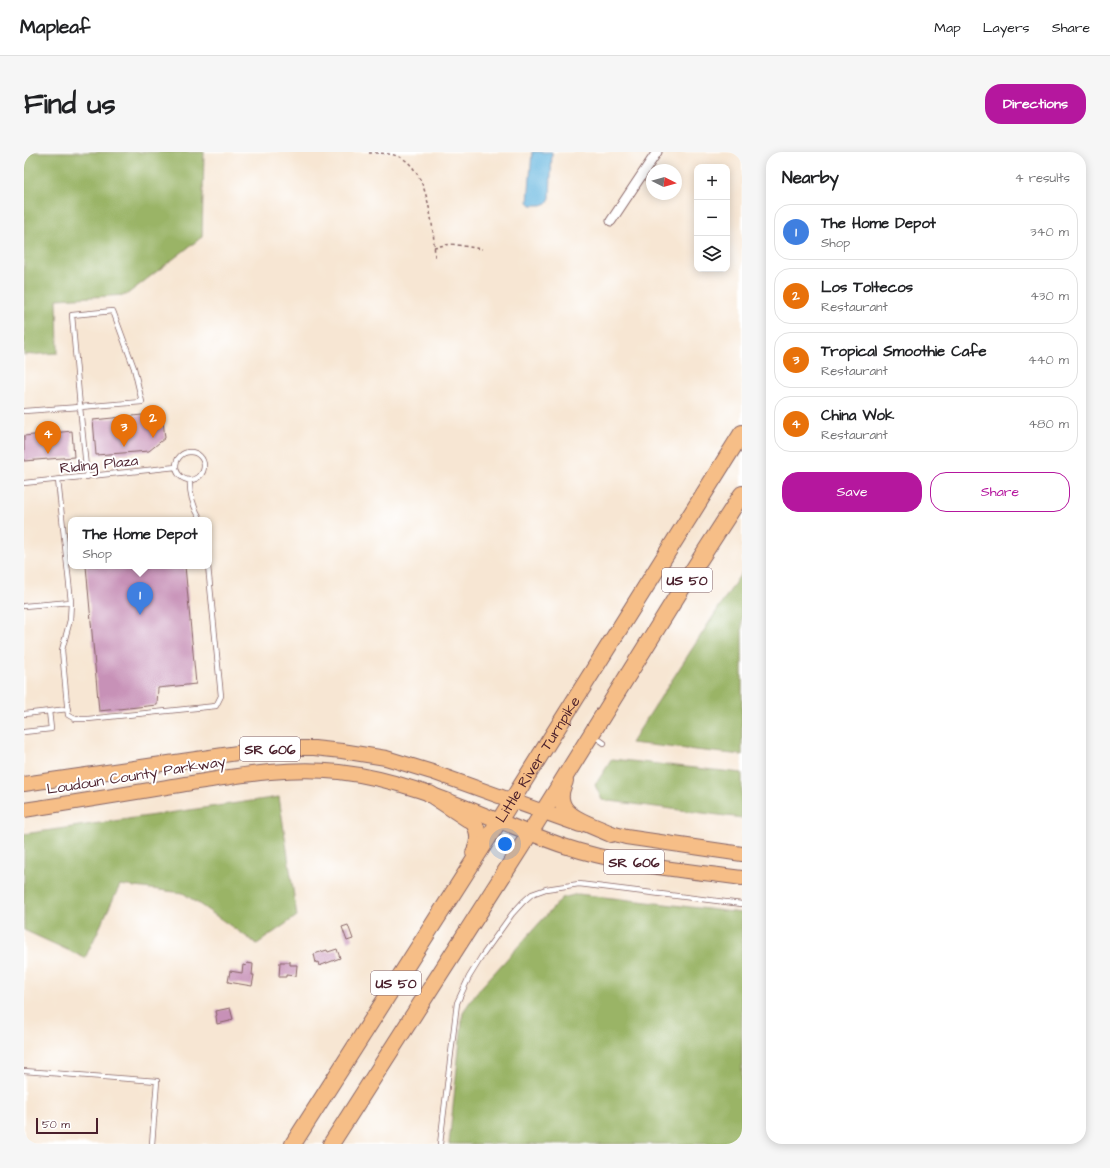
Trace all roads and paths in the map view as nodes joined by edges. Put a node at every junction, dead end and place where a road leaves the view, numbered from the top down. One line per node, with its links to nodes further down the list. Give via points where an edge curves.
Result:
1 (657, 152): 3 (street)
2 (369, 153): 4 (path, via 393,154 405,160 420,177 430,214)
3 (611, 221)
4 (434, 247): 5 (path, via 451,244); 6 (path)
5 (482, 248)
6 (435, 259)
7 (80, 407): 7 (lane, via 142,402 134,368 113,311 72,315); 8 (lane); 11 (lane)
8 (24, 411)
9 (742, 433): 29 (highway, Little River Turnpike / US 50)
10 (176, 467): 11 (lane, Riding Plaza); 13 (lane, via 182,478); 13 (lane, via 177,459 184,453 193,452 201,456 204,464 202,474 195,480)
11 (87, 477): 12 (lane, Riding Plaza)
12 (58, 480): 14 (lane, Riding Plaza); 18 (lane)
13 (190, 480): 16 (lane, via 189,490)
14 (24, 483)
15 (742, 494): 24 (highway, Little River Turnpike / US 50)
16 (199, 517)
17 (208, 569): 20 (lane, via 221,696 216,706 81,719 68,715)
18 (71, 602): 19 (lane); 20 (lane, via 70,620 62,650)
19 (24, 606)
20 (68, 709): 21 (lane)
21 (49, 711): 22 (lane); 23 (lane, via 50,729)
22 (24, 714)
23 (24, 732)
24 (591, 734): 25 (lane); 26 (highway, Little River Turnpike / US 50)
25 (604, 743)
26 (572, 763): 31 (highway, Little River Turnpike / US 50); 34 (highway, via 562,790 564,808 575,818)
27 (24, 784): 29 (main road, Loudoun County Parkway / SR 606, via 258,750 314,748 366,754 405,763)
28 (430, 794): 30 (main road, Loudoun County Parkway / SR 606, via 398,783 361,775 317,770 286,770); 32 (main road, Loudoun County Parkway / SR 606); 37 (highway, via 474,823 477,829 477,845)
29 (511, 801): 31 (main road, Loudoun County Parkway / SR 606); 32 (highway, Little River Turnpike / US 50)
30 (24, 810)
31 (542, 812): 33 (highway, Little River Turnpike / US 50); 34 (main road, Loudoun County Parkway / SR 606)
32 (499, 821): 33 (main road, Loudoun County Parkway / SR 606); 37 (highway, Little River Turnpike / US 50)
33 (530, 833): 36 (main road, Loudoun County Parkway / SR 606, via 602,857); 42 (highway, Little River Turnpike / US 50)
34 (611, 834): 35 (main road, Loudoun County Parkway / SR 606)
35 (742, 854)
36 (742, 878)
37 (461, 880): 41 (highway, Little River Turnpike / US 50)
38 (742, 904): 43 (lane, via 579,884 559,886 532,894 512,914 490,945 469,977 457,1003)
39 (24, 1071): 40 (lane, via 157,1081)
40 (152, 1144)
41 (293, 1144)
42 (331, 1144)
43 (440, 1144)

